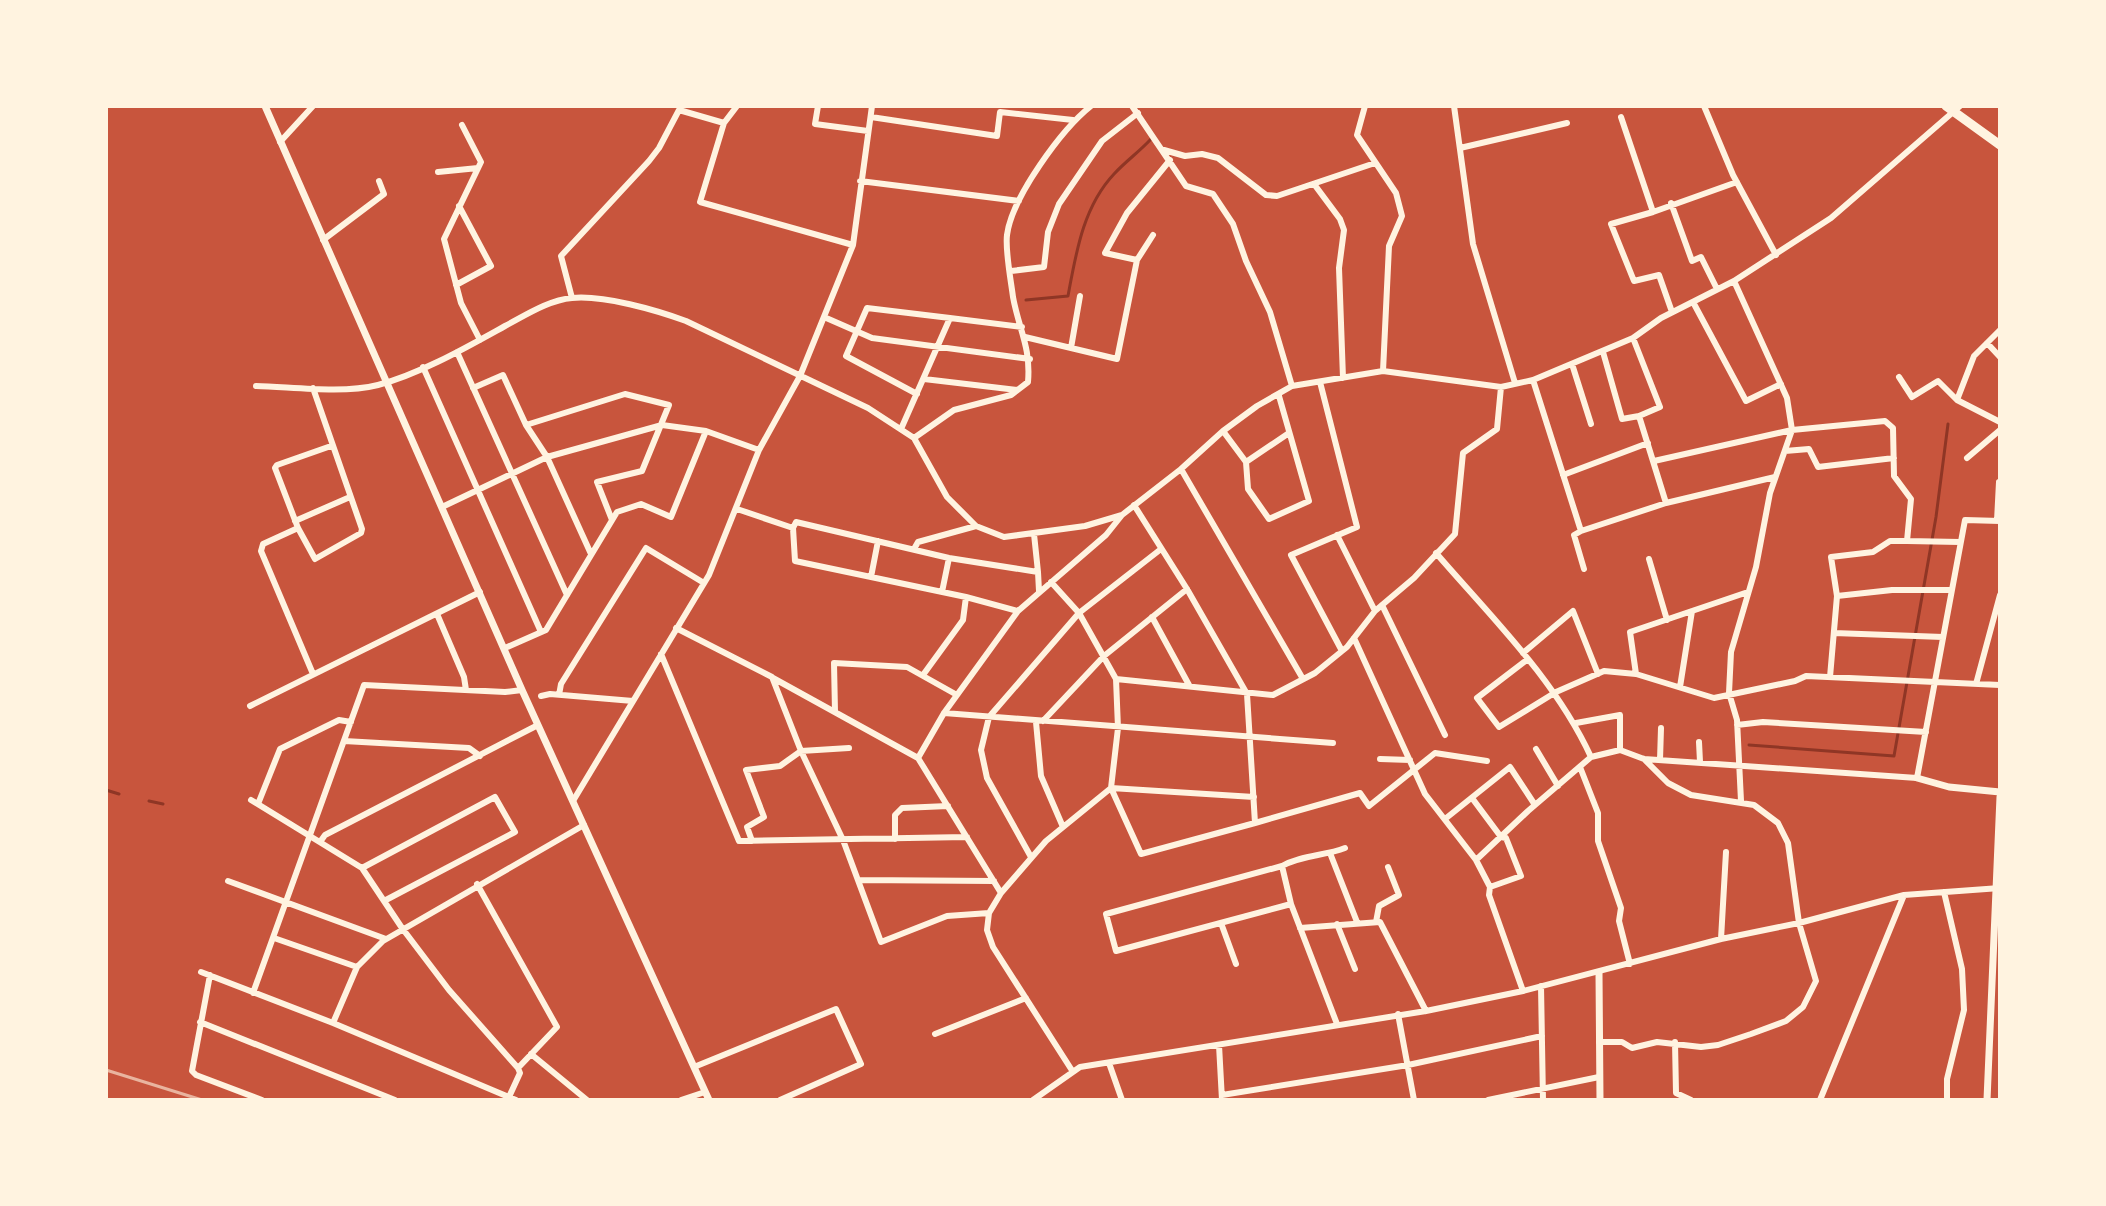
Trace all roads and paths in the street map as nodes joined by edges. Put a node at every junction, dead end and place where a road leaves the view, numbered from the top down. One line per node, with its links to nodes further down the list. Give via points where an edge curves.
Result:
1 (265, 106): 20 (street)
2 (313, 106): 20 (street)
3 (737, 106): 16 (street)
4 (818, 106): 19 (street, via 815,124)
5 (872, 106): 13 (street)
6 (1091, 106): 15 (street)
7 (1132, 106): 12 (street)
8 (1365, 106): 25 (street, via 1357,135)
9 (1454, 106): 22 (street)
10 (1704, 106): 30 (street)
11 (1953, 108): 21 (main road); 39 (street, via 1831,218)
12 (1138, 113): 23 (street); 41 (street, via 1102,141 1066,193 1048,232 1044,267)
13 (871, 117): 15 (street, via 997,136 1000,112); 19 (street)
14 (1621, 117): 35 (street)
15 (1073, 120): 32 (street)
16 (724, 123): 38 (street, via 700,202); 46 (street, via 679,110 649,161 561,256)
17 (1567, 123): 22 (street)
18 (462, 125): 26 (street, via 481,162)
19 (868, 131): 29 (street)
20 (280, 142): 37 (street)
21 (2000, 145)
22 (1460, 148): 74 (street, via 1473,244)
23 (1164, 150): 24 (street); 31 (street, via 1218,158 1266,195)
24 (1170, 160): 40 (street, via 1127,213 1105,253); 77 (street, via 1186,186 1213,194 1233,224 1270,312)
25 (1375, 163): 31 (street); 66 (street, via 1396,193 1402,216 1389,246)
26 (478, 168): 27 (street); 34 (street)
27 (438, 172)
28 (379, 181): 37 (street, via 384,194)
29 (860, 181): 32 (street); 38 (street)
30 (1737, 182): 33 (street); 39 (street)
31 (1314, 184): 69 (street, via 1344,230 1339,268)
32 (1019, 201): 41 (street, via 1007,236)
33 (1671, 203): 35 (street); 44 (street, via 1692,261 1701,257)
34 (459, 206): 43 (street, via 444,239); 43 (street, via 491,266)
35 (1653, 212): 48 (street, via 1611,224 1634,281 1659,275)
36 (1153, 235): 40 (street)
37 (323, 240): 72 (street)
38 (853, 245): 49 (street)
39 (1776, 255): 42 (street)
40 (1137, 260): 59 (street, via 1117,359)
41 (1011, 271): 51 (street)
42 (1734, 281): 44 (street); 75 (street)
43 (456, 285): 56 (street)
44 (1717, 289): 47 (street)
45 (1080, 296): 59 (street)
46 (572, 298): 56 (street, via 548,304); 67 (street, via 655,309)
47 (1693, 302): 48 (street); 75 (street, via 1746,401)
48 (1672, 312): 55 (street)
49 (824, 317): 53 (street); 67 (street)
50 (950, 318): 51 (street); 53 (street, via 867,308); 58 (street)
51 (1022, 327): 54 (street)
52 (2000, 330): 57 (street)
53 (856, 332): 58 (street); 82 (street, via 846,356)
54 (1024, 337): 59 (street); 63 (street)
55 (1633, 338): 61 (street); 85 (street, via 1660,407)
56 (480, 340): 60 (street)
57 (1987, 343): 62 (street); 84 (street, via 1974,356)
58 (937, 347): 63 (street); 70 (street)
59 (1071, 348)
60 (457, 352): 65 (street); 80 (street)
61 (1603, 352): 64 (street); 85 (street, via 1622,419)
62 (2000, 357)
63 (1030, 359): 81 (street, via 1028,382)
64 (1572, 364): 71 (street); 87 (street)
65 (423, 367): 72 (street); 111 (street)
66 (1383, 371): 69 (street); 78 (street)
67 (800, 376): 90 (street); 99 (street)
68 (1899, 377): 84 (street, via 1912,397 1938,381)
69 (1343, 378): 73 (street)
70 (924, 379): 81 (street); 82 (street)
71 (1533, 380): 74 (street); 108 (street)
72 (385, 382): 79 (street); 115 (street)
73 (1320, 382): 77 (street); 125 (street, via 1357,522 1357,527)
74 (1515, 383): 78 (street)
75 (1781, 384): 91 (street)
76 (256, 386): 79 (street)
77 (1292, 386): 83 (street)
78 (1501, 387): 131 (street, via 1497,429 1463,453 1455,534)
79 (313, 388): 98 (street)
80 (473, 388): 88 (street, via 503,375); 107 (street)
81 (1017, 390): 96 (street, via 954,410)
82 (917, 394): 90 (street)
83 (1279, 396): 94 (street); 95 (street)
84 (1957, 400): 86 (street)
85 (1639, 416): 97 (street)
86 (2000, 422)
87 (1591, 424)
88 (526, 425): 89 (street, via 625,394 669,405); 101 (street)
89 (662, 425): 93 (street); 101 (street); 118 (street, via 642,471 597,482)
90 (901, 429): 96 (street)
91 (1792, 430): 100 (street); 102 (street, via 1885,421 1893,428); 104 (street)
92 (2000, 430): 103 (street)
93 (706, 431): 99 (street); 118 (street, via 671,517 641,504 617,512)
94 (1223, 431): 105 (street); 106 (street)
95 (1289, 433): 105 (street); 105 (street, via 1309,501 1269,519 1248,489)
96 (914, 438): 121 (street, via 947,497)
97 (1648, 443): 104 (street); 108 (street)
98 (331, 446): 112 (street); 120 (street, via 275,468)
99 (759, 450): 116 (street)
100 (1785, 451): 102 (street, via 1809,449 1818,467); 109 (street)
101 (547, 457): 107 (street); 132 (street)
102 (1894, 458): 127 (street, via 1894,476 1911,499)
103 (1967, 458)
104 (1654, 461): 113 (street)
105 (1246, 462)
106 (1181, 469): 114 (street); 175 (street)
107 (513, 474): 111 (street); 146 (street)
108 (1563, 475): 123 (street)
109 (1775, 477): 113 (street); 145 (street)
110 (1999, 482): 119 (street)
111 (478, 490): 115 (street); 159 (street)
112 (350, 497): 120 (street); 120 (street, via 362,529 315,559)
113 (1666, 503): 123 (street)
114 (1134, 505): 117 (street); 130 (street)
115 (442, 507): 143 (street)
116 (737, 509): 122 (street); 139 (street)
117 (1122, 515): 124 (street); 138 (street)
118 (612, 520): 132 (street)
119 (1998, 521): 128 (street, via 1965,520)
120 (296, 524): 168 (street, via 263,544 261,551)
121 (976, 526): 124 (street, via 1004,537); 129 (street, via 918,542)
122 (793, 528): 126 (street, via 796,522); 137 (street, via 795,561)
123 (1581, 531): 135 (street, via 1574,535)
124 (1034, 534): 136 (street)
125 (1337, 535): 152 (street); 164 (street, via 1291,555)
126 (878, 541): 129 (street); 137 (street)
127 (1907, 541): 128 (street); 148 (street, via 1831,557)
128 (1960, 542): 141 (street)
129 (914, 549): 133 (street)
130 (1161, 549): 140 (street); 154 (street)
131 (1436, 553): 150 (street); 167 (street)
132 (591, 554): 146 (street)
133 (949, 558): 136 (street); 144 (street)
134 (1649, 559): 157 (street)
135 (1584, 569)
136 (1038, 572): 142 (street)
137 (871, 577): 144 (street)
138 (1051, 582): 142 (street); 154 (street)
139 (704, 583): 158 (street); 186 (street, via 646,548)
140 (1187, 589): 156 (street); 185 (street)
141 (1952, 590): 148 (street); 161 (street)
142 (1039, 591): 151 (street)
143 (480, 592): 155 (street); 163 (street)
144 (942, 592): 149 (street)
145 (1748, 592): 153 (street); 184 (street, via 1731,652)
146 (567, 595): 159 (street)
147 (2000, 595): 177 (street)
148 (1837, 596): 160 (street)
149 (966, 597): 151 (street); 171 (street, via 963,620)
150 (1382, 605): 152 (street); 202 (street)
151 (1018, 611): 187 (street)
152 (1375, 611): 162 (street)
153 (1692, 611): 157 (street); 180 (street)
154 (1079, 613): 166 (street); 193 (street)
155 (437, 614): 168 (street); 181 (street)
156 (1152, 617): 166 (street); 178 (street)
157 (1667, 620): 170 (street, via 1630,632)
158 (676, 628): 165 (street); 172 (street)
159 (541, 632): 163 (street)
160 (1834, 633): 161 (street); 173 (street)
161 (1943, 637): 176 (street)
162 (1354, 638): 164 (street); 216 (street)
163 (505, 648): 182 (street)
164 (1342, 651): 175 (street)
165 (661, 654): 189 (street); 242 (street, via 739,841)
166 (1104, 656): 174 (street); 195 (street)
167 (1525, 656): 169 (street, via 1573,611); 183 (street); 183 (street, via 1477,698 1499,727)
168 (313, 674): 190 (street)
169 (1598, 674): 170 (street); 183 (street)
170 (1636, 674): 180 (street)
171 (923, 675): 187 (street); 191 (street, via 907,667 834,663)
172 (772, 677): 191 (street); 210 (street)
173 (1830, 677): 176 (street); 184 (street, via 1806,676)
174 (1116, 679): 178 (street); 199 (street)
175 (1303, 679): 185 (street, via 1273,695)
176 (1935, 683): 177 (street); 201 (street)
177 (1976, 684): 179 (street)
178 (1189, 685): 185 (street)
179 (2000, 685)
180 (1680, 687): 184 (street, via 1714,698)
181 (466, 690): 182 (street); 194 (street, via 368,683)
182 (522, 690): 197 (street)
183 (1556, 692): 196 (street)
184 (1729, 693): 198 (street)
185 (1247, 694): 203 (street)
186 (559, 695): 188 (street); 189 (street)
187 (957, 695): 192 (street)
188 (541, 696)
189 (633, 701): 229 (street)
190 (250, 706)
191 (835, 712): 213 (street)
192 (944, 713): 193 (street); 213 (street)
193 (989, 717): 195 (street); 247 (street, via 981,750 987,778)
194 (351, 722): 204 (street); 237 (street, via 339,720 280,749 254,802)
195 (1040, 722): 199 (street); 236 (street, via 1041,776)
196 (1576, 723): 209 (street, via 1620,715); 212 (street)
197 (538, 725): 211 (street); 229 (street)
198 (1737, 725): 201 (street); 221 (street)
199 (1118, 728): 203 (street); 225 (street)
200 (1661, 728): 217 (street)
201 (1926, 732): 223 (street)
202 (1445, 735)
203 (1250, 737): 206 (street); 227 (street)
204 (344, 741): 211 (street, via 469,748); 237 (street)
205 (1699, 742): 219 (street)
206 (1333, 743)
207 (849, 748): 210 (street)
208 (1536, 749): 224 (street)
209 (1620, 750): 212 (street); 215 (street)
210 (801, 751): 241 (street); 242 (street, via 780,766 746,770 764,817 747,827)
211 (480, 756): 243 (street)
212 (1591, 757): 220 (street)
213 (918, 758): 232 (street)
214 (1380, 759): 216 (street)
215 (1644, 759): 217 (street); 230 (street, via 1668,783 1691,795)
216 (1410, 760): 222 (street)
217 (1660, 760): 219 (street)
218 (1487, 761): 222 (street, via 1435,753)
219 (1700, 762): 221 (street)
220 (1580, 767): 224 (street); 276 (street, via 1598,813 1598,841 1621,908 1619,921)
221 (1740, 767): 223 (street); 230 (street)
222 (1415, 771): 233 (street); 234 (street, via 1369,806 1360,793)
223 (1917, 778): 226 (street)
224 (1558, 786): 231 (street)
225 (1111, 788): 227 (street); 234 (street, via 1141,854); 236 (street)
226 (2000, 795): 257 (street)
227 (1254, 797): 234 (street)
228 (1472, 798): 231 (street, via 1510,767); 233 (street); 239 (street)
229 (573, 801): 235 (street)
230 (1741, 801): 268 (street, via 1770,815 1788,843)
231 (1535, 805): 239 (street)
232 (948, 806): 238 (street); 240 (street, via 902,808 895,815)
233 (1445, 819): 248 (street)
234 (1255, 823)
235 (584, 825): 255 (street); 299 (street)
236 (1063, 827): 247 (street)
237 (310, 835): 243 (street); 262 (street)
238 (967, 837): 240 (street); 254 (street)
239 (1501, 837): 248 (street); 256 (street, via 1521,876)
240 (895, 839): 241 (street)
241 (843, 840): 242 (street); 252 (street)
242 (752, 841)
243 (320, 842): 251 (street)
244 (1345, 848): 246 (street)
245 (1726, 852): 274 (street)
246 (1330, 853): 249 (street); 265 (street)
247 (1031, 857): 259 (street)
248 (1476, 860): 256 (street)
249 (1282, 866): 263 (street); 267 (street, via 1106,914 1116,951)
250 (1388, 867): 266 (street, via 1399,895 1379,906)
251 (362, 868): 261 (street); 261 (street, via 495,797 515,832)
252 (858, 880): 254 (street); 264 (street, via 881,942 947,916)
253 (228, 881): 262 (street)
254 (994, 881): 259 (street)
255 (477, 884): 270 (street); 296 (street, via 557,1027)
256 (1490, 887): 283 (street)
257 (1998, 888): 258 (street); 321 (street)
258 (1944, 892): 260 (street); 320 (street, via 1962,969 1964,1010)
259 (1001, 893): 264 (street)
260 (1904, 895): 268 (street); 319 (street)
261 (384, 901): 270 (street)
262 (287, 903): 272 (street); 273 (street)
263 (1291, 904): 267 (street); 271 (street)
264 (989, 913): 285 (street, via 993,947)
265 (1357, 922): 266 (street); 269 (street)
266 (1376, 922): 286 (street)
267 (1221, 923): 275 (street)
268 (1799, 923): 274 (street); 294 (street, via 1816,981 1803,1007 1786,1021 1718,1045)
269 (1337, 924): 271 (street); 278 (street)
270 (402, 928): 273 (street); 300 (street)
271 (1300, 928): 290 (street)
272 (274, 938): 277 (street); 284 (street)
273 (386, 939): 277 (street)
274 (1721, 939): 276 (street)
275 (1236, 964)
276 (1630, 964): 280 (street)
277 (357, 967): 289 (street)
278 (1355, 969)
279 (201, 972): 281 (street)
280 (1599, 973): 282 (street); 293 (street)
281 (210, 975): 284 (street); 288 (street)
282 (1541, 986): 283 (street); 292 (street)
283 (1523, 991): 286 (street)
284 (253, 993): 289 (street)
285 (1026, 998): 291 (street); 301 (street)
286 (1426, 1011): 287 (street)
287 (1398, 1014): 290 (street); 298 (street)
288 (200, 1022): 307 (street, via 192,1071); 308 (street)
289 (333, 1023): 306 (street)
290 (1337, 1024): 295 (street)
291 (935, 1034)
292 (1542, 1036): 298 (street); 303 (street)
293 (1599, 1042): 294 (street, via 1622,1042 1632,1048); 302 (street)
294 (1675, 1042): 318 (street, via 1676,1093)
295 (1219, 1045): 297 (street); 305 (street)
296 (531, 1054): 300 (street); 309 (street)
297 (1109, 1063): 301 (street); 313 (street)
298 (1408, 1065): 305 (street); 314 (street)
299 (694, 1067): 304 (street); 311 (street, via 836,1009 861,1064)
300 (518, 1068): 306 (street)
301 (1073, 1072): 312 (street)
302 (1599, 1077): 303 (street); 317 (street)
303 (1543, 1089): 315 (street); 316 (street)
304 (707, 1096): 310 (street)
305 (1222, 1097)
306 (512, 1098)
307 (262, 1100)
308 (395, 1100)
309 (587, 1100)
310 (681, 1100)
311 (780, 1100)
312 (1033, 1100)
313 (1122, 1100)
314 (1414, 1100)
315 (1488, 1100)
316 (1543, 1100)
317 (1600, 1100)
318 (1691, 1100)
319 (1820, 1100)
320 (1947, 1100)
321 (1987, 1100)

